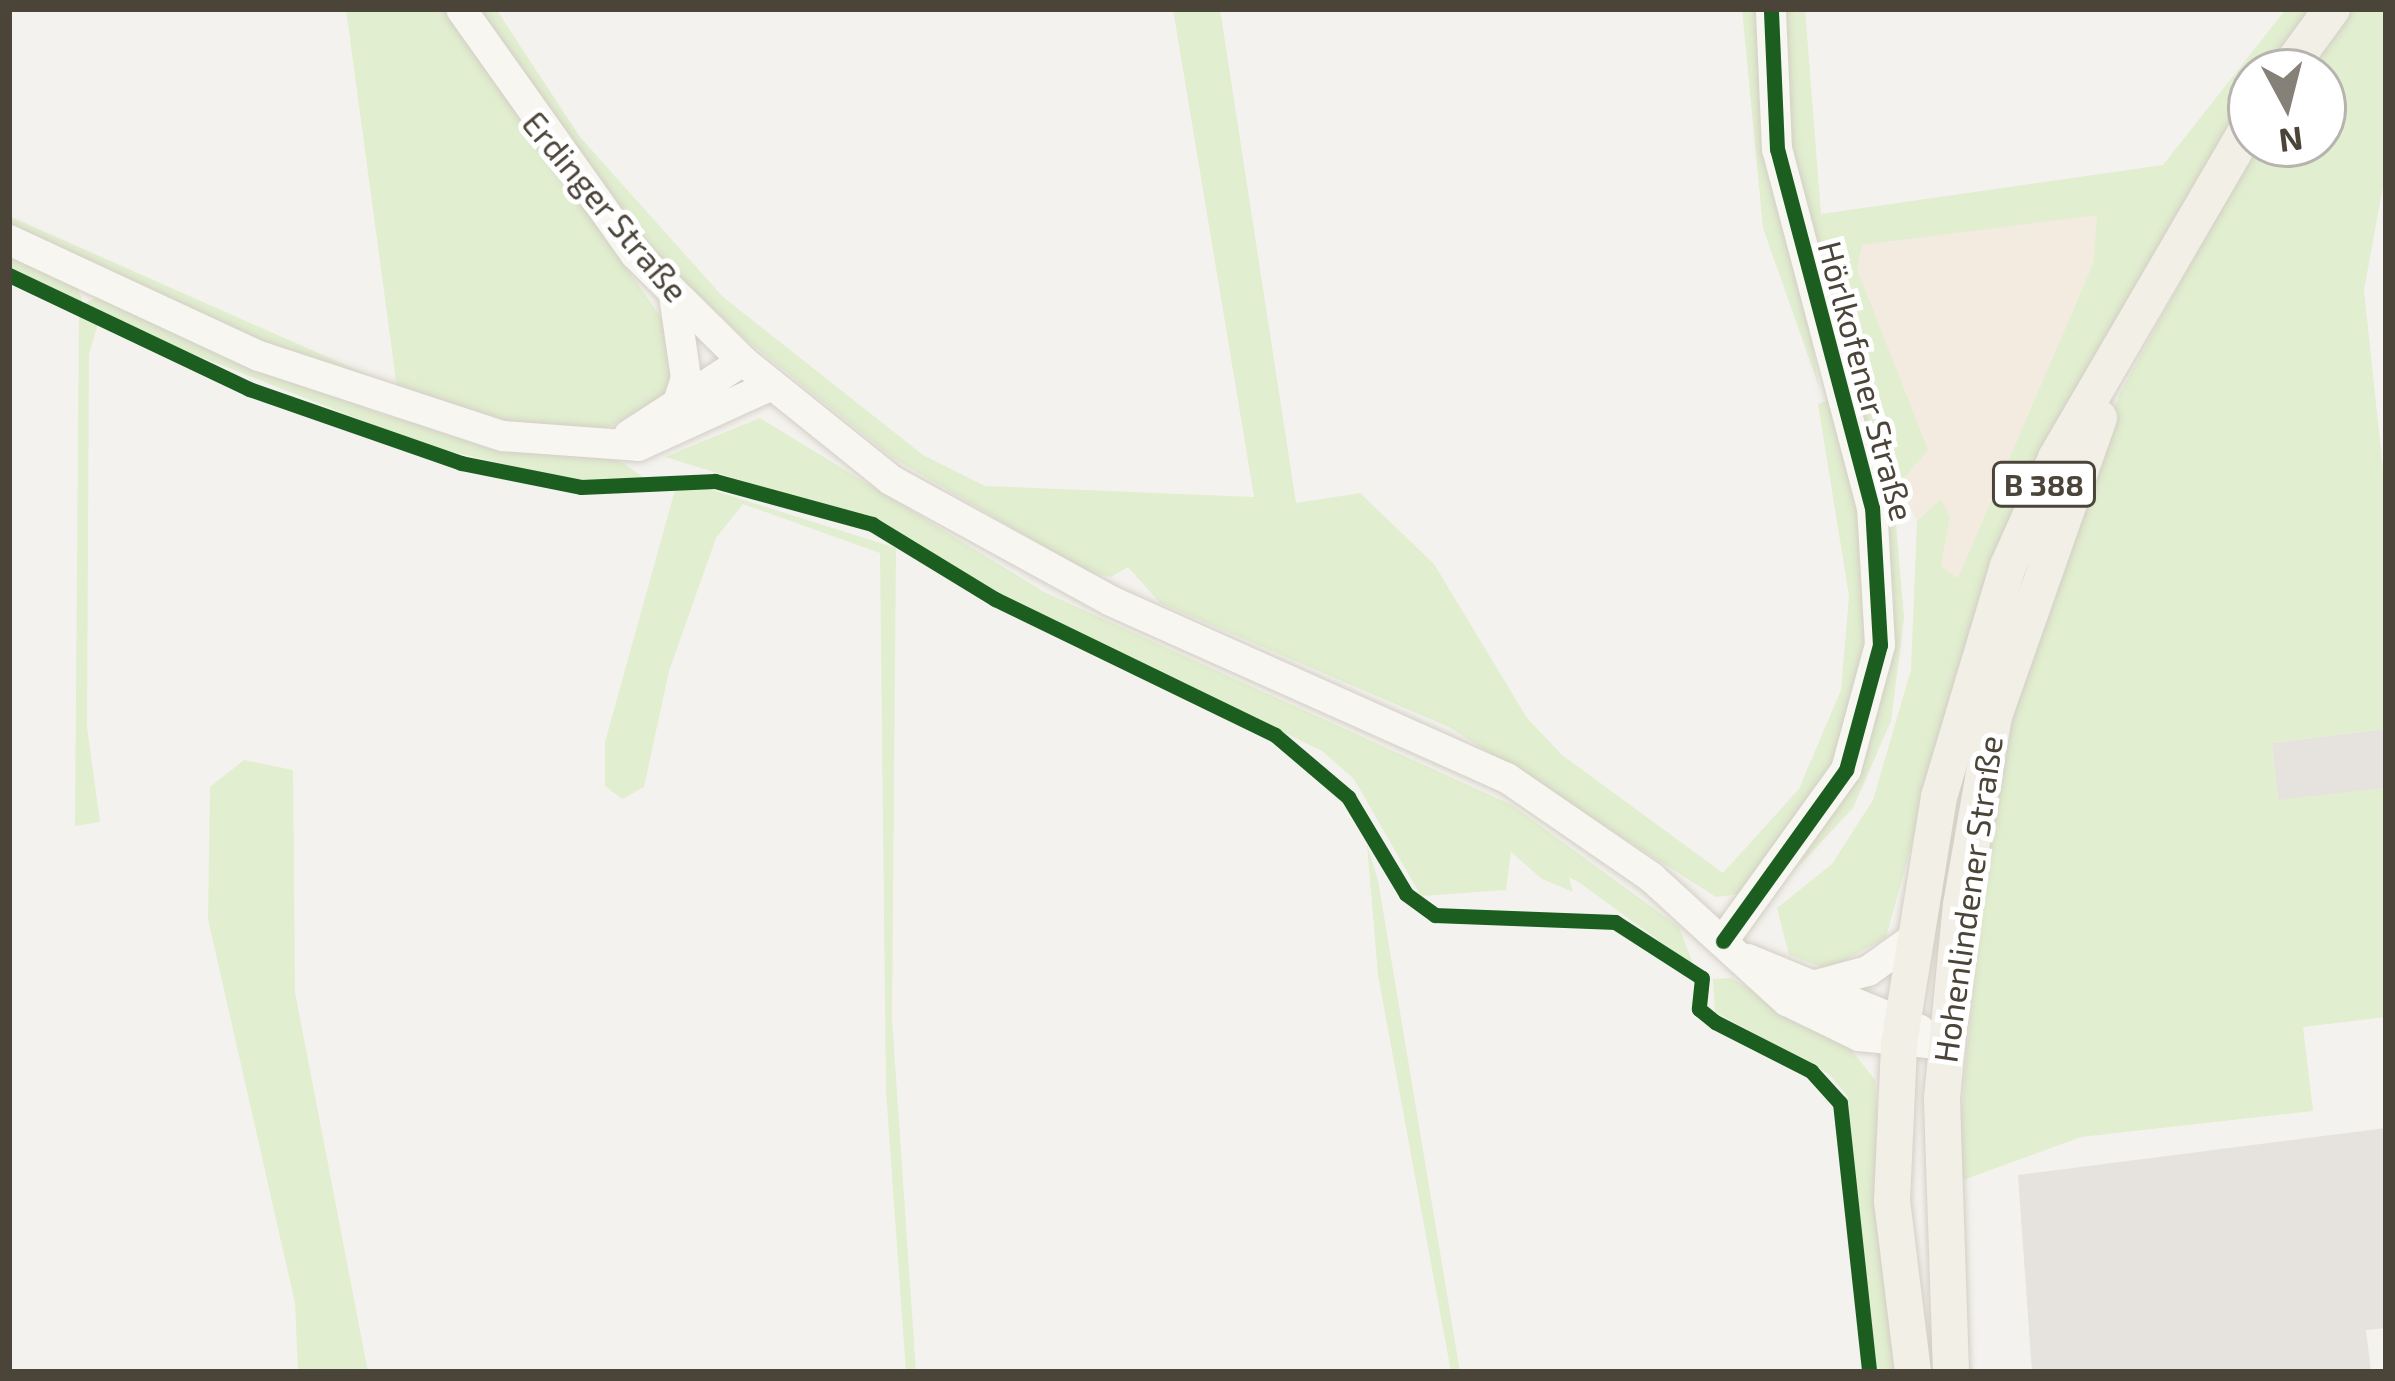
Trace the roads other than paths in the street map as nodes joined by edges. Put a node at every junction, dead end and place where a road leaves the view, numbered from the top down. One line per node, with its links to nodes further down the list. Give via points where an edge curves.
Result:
1 (461, 9): 7 (main road, Erdinger Straße, via 534,123)
2 (1771, 9): 14 (main road, Hörlkofener Straße, via 1777,148 1872,508 1880,645 1846,770)
3 (2332, 9): 4 (main road)
4 (2304, 48)
5 (2227, 164): 8 (main road, B 388)
6 (9, 240): 12 (main road, via 410,413)
7 (674, 295): 9 (main road, Erdinger Straße); 11 (main road, via 686,379)
8 (2143, 308): 13 (main road, B 388, via 2008,566); 17 (main road, Hohenlindener Straße / B 388, via 1994,716)
9 (743, 361): 10 (main road, Erdinger Straße); 11 (main road)
10 (772, 386): 12 (main road, via 688,430); 14 (main road, Erdinger Straße, via 891,480 1000,544 1507,778)
11 (676, 408): 12 (main road)
12 (596, 448)
13 (1910, 941): 15 (main road, via 1868,971); 16 (main road, B 388)
14 (1730, 948): 15 (main road); 16 (main road, via 1787,1001)
15 (1820, 984): 16 (main road)
16 (1900, 1031): 17 (main road); 18 (main road, Hohenlindener Straße / B 388, via 1892,1201)
17 (1946, 1045): 19 (main road, Hohenlindener Straße / B 388)
18 (1912, 1372)
19 (1951, 1372)

